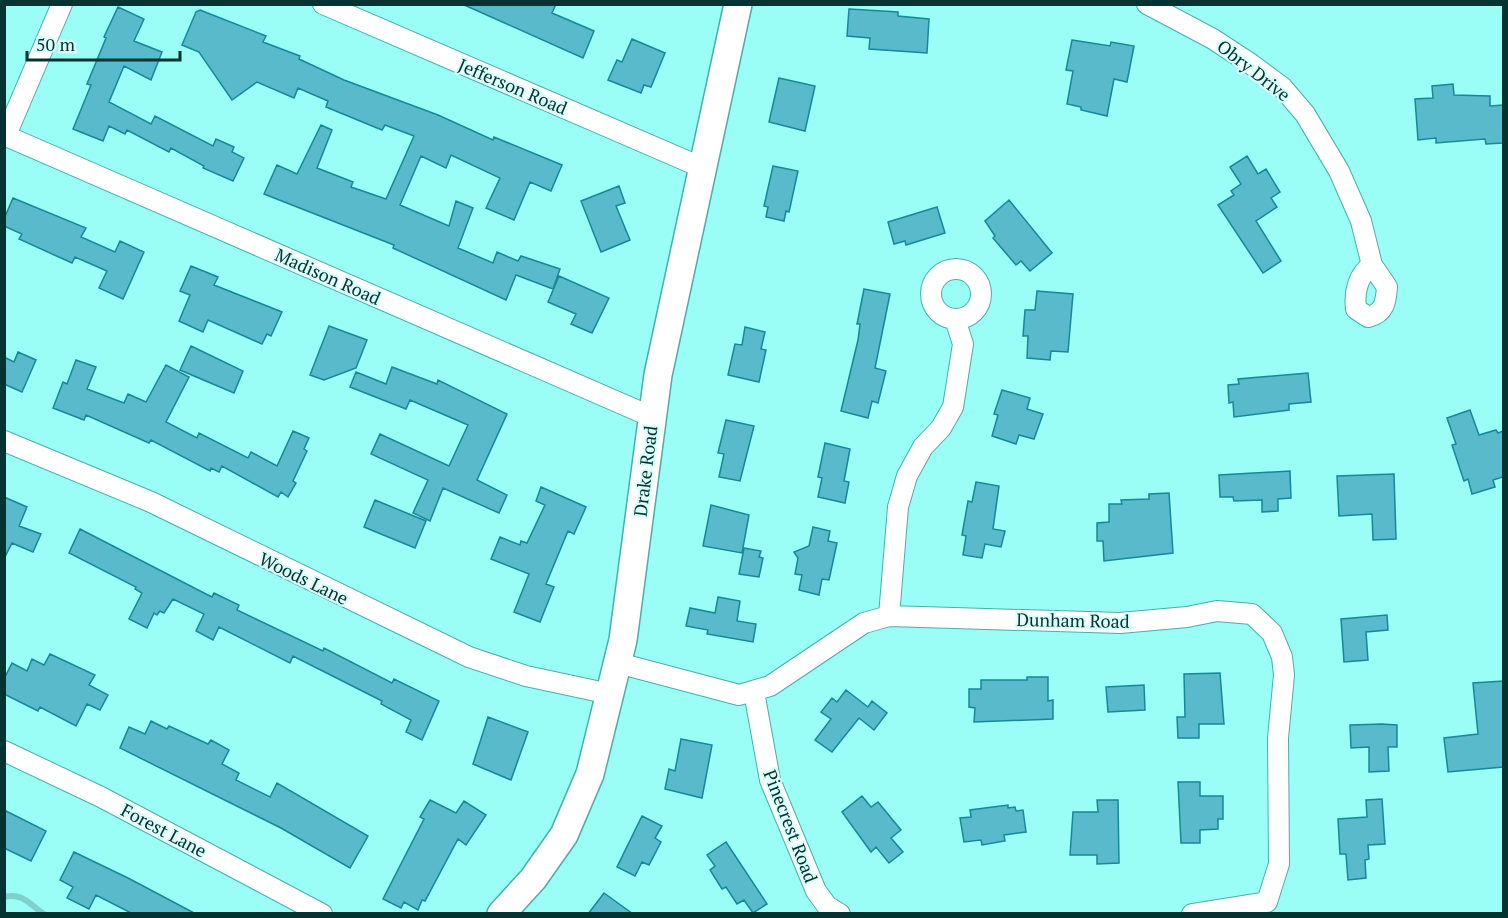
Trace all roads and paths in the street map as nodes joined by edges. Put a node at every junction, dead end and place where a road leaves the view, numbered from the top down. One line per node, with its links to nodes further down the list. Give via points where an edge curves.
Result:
1 (62, 4): 5 (street)
2 (323, 4): 6 (street, Jefferson Road)
3 (738, 4): 6 (street, Drake Road)
4 (1147, 4): 7 (street, Obry Drive, via 1213,39 1282,87 1326,146 1361,221)
5 (5, 135): 9 (street, Madison Road)
6 (703, 168): 9 (street, Drake Road)
7 (1372, 265)
8 (955, 319): 11 (street, via 963,344 958,385 953,407 907,476 898,507)
9 (652, 417): 12 (street, Drake Road)
10 (4, 441): 14 (street, Woods Lane, via 151,502 469,657 526,676)
11 (889, 615): 13 (street, Dunham Road, via 864,623 770,686); 16 (street, Dunham Road, via 1120,623 1217,611 1252,614 1272,633 1282,657 1284,675 1278,738 1279,864)
12 (618, 663): 13 (street, Dunham Road, via 725,693); 14 (street, Drake Road)
13 (754, 692): 17 (street, Pinecrest Road, via 770,780 816,891)
14 (610, 694): 19 (street, Drake Road, via 590,774 574,816 533,879)
15 (4, 751): 18 (street, Forest Lane, via 101,797)
16 (1270, 908): 20 (street)
17 (830, 911)
18 (322, 914)
19 (501, 914)
20 (1192, 914)

